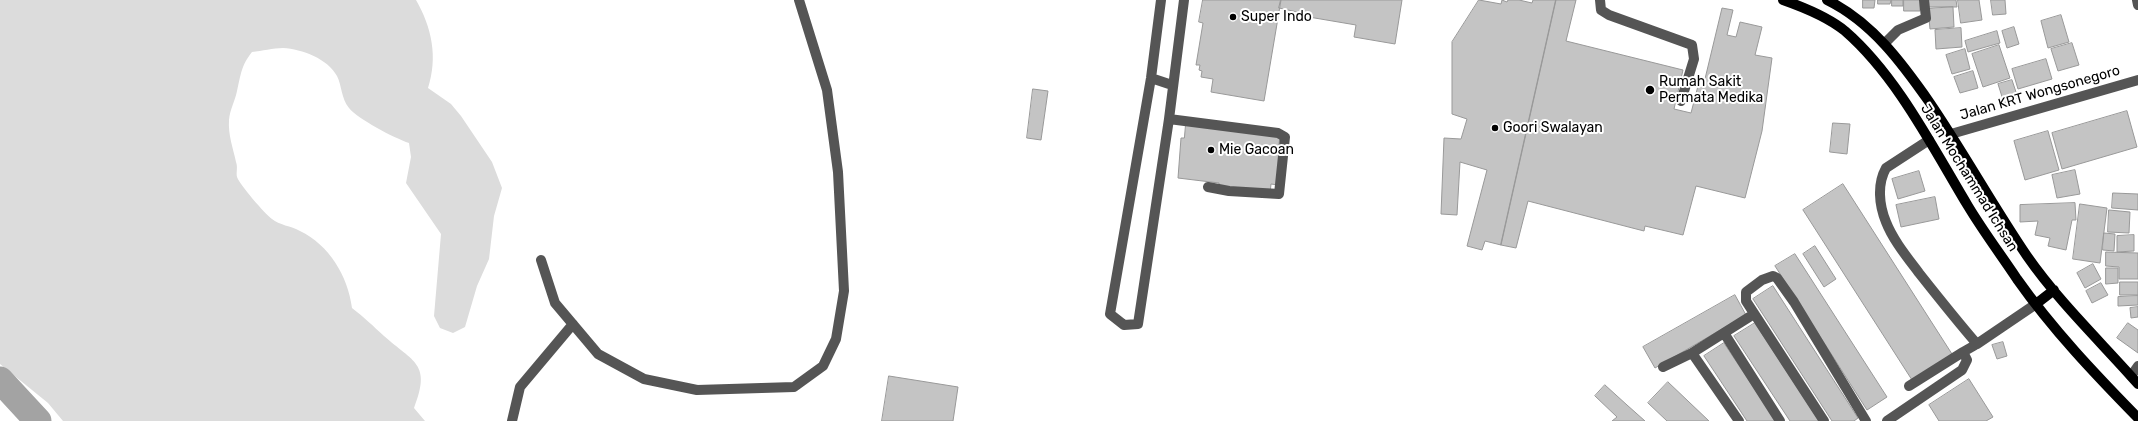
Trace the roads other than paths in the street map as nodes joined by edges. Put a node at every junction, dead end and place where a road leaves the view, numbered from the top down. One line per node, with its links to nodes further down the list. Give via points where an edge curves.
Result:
1 (799, 0): 23 (street, via 827,90 838,172 844,291 836,339 823,366 794,387 697,390 644,379 598,354)
2 (1161, 0): 11 (street)
3 (1184, 0): 13 (street)
4 (1600, 0): 14 (street, via 1601,10 1609,15 1692,45 1694,59)
5 (1783, 0): 17 (main road, Jalan Mochammad Ichsan, via 1818,15 1844,31 1876,64)
6 (1827, 0): 10 (main road, Jalan Mochammad Ichsan, via 1846,10)
7 (1924, 0): 10 (street, via 1926,18 1903,27)
8 (2137, 0): 9 (street)
9 (2138, 4)
10 (1885, 43): 16 (main road, Jalan Mochammad Ichsan)
11 (1151, 78): 13 (street); 15 (street, via 1110,314 1124,325 1138,324)
12 (2138, 80): 16 (street, Jalan KRT Wongsonegoro)
13 (1172, 85): 15 (street)
14 (1682, 101)
15 (1169, 119): 18 (street, via 1278,133 1285,137 1279,194)
16 (1951, 134): 20 (main road, Jalan Mochammad Ichsan, via 2028,256)
17 (1929, 140): 21 (main road, Jalan Mochammad Ichsan, via 1969,208); 25 (street, via 1886,168 1881,175 1879,189 1885,221 1898,245 1952,316)
18 (1208, 187)
19 (541, 260): 23 (street, via 555,303)
20 (2054, 290): 21 (main road); 30 (main road, Jalan Mochammad Ichsan)
21 (2036, 304): 25 (street); 32 (main road, Jalan Mochammad Ichsan, via 2070,346)
22 (1754, 314): 24 (street); 36 (street); 37 (street, via 1746,302 1746,292 1762,280 1773,276 1794,302)
23 (573, 324): 33 (street, via 520,387)
24 (1724, 333): 27 (street); 35 (street)
25 (1977, 344): 26 (street)
26 (1963, 352): 31 (street); 38 (street, via 1967,360 1962,370)
27 (1692, 353): 29 (street); 34 (street)
28 (2138, 366): 30 (street)
29 (1663, 367)
30 (2134, 380)
31 (1909, 386)
32 (2138, 418)
33 (512, 421)
34 (1739, 421)
35 (1780, 421)
36 (1824, 421)
37 (1866, 421)
38 (1887, 421)

